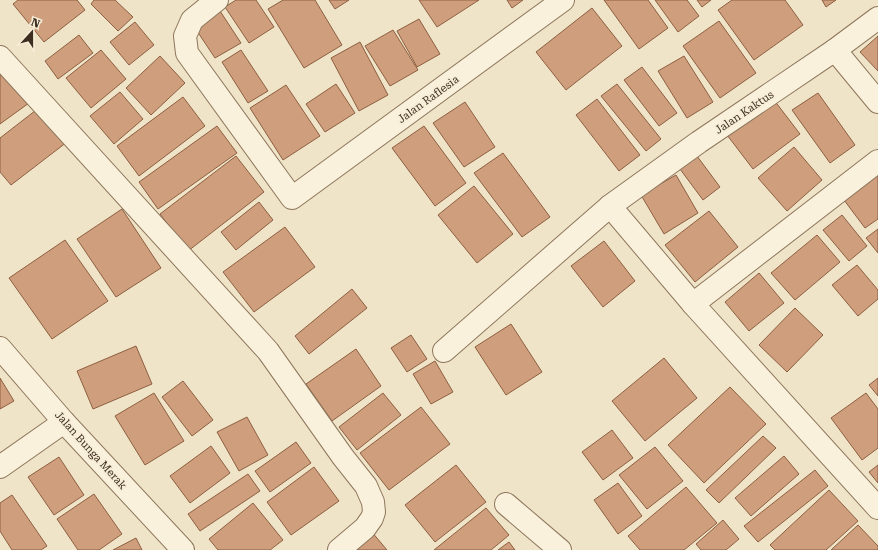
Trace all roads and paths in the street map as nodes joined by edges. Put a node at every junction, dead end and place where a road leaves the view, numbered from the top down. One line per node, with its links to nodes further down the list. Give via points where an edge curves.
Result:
1 (217, 0): 2 (street, Jalan Raflesia, via 192,20 185,36 187,53 292,198)
2 (563, 0)
3 (878, 18): 4 (street, Jalan Kaktus)
4 (835, 50): 6 (street); 8 (street, Jalan Kaktus)
5 (0, 57): 17 (street, via 268,351 366,486 373,502 372,518 365,528)
6 (878, 102)
7 (878, 161): 9 (street)
8 (610, 206): 9 (street); 11 (street, Jalan Kaktus)
9 (693, 304): 15 (street)
10 (0, 348): 12 (street, Jalan Bunga Merak)
11 (444, 351)
12 (64, 422): 13 (street); 16 (street, Jalan Bunga Merak)
13 (0, 467)
14 (506, 504): 18 (street)
15 (878, 508)
16 (183, 550)
17 (339, 550)
18 (560, 550)

